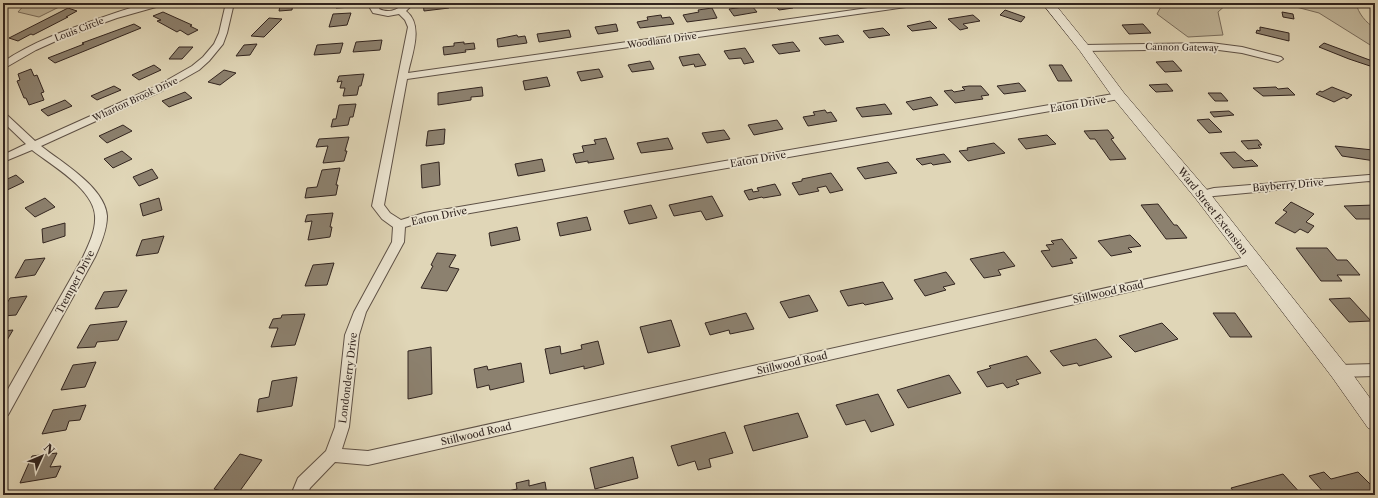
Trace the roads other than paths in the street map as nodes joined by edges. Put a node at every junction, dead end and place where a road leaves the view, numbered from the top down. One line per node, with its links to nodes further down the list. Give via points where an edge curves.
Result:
1 (160, 3): 10 (street, Louis Circle, via 133,9 68,33 31,48)
2 (230, 3): 14 (street, Wharton Brook Drive, via 217,48 204,63 153,91)
3 (378, 3): 7 (street, via 374,8 380,13)
4 (407, 3): 7 (street)
5 (920, 3): 11 (street, Woodland Drive)
6 (1048, 3): 8 (street, Ward Street Extension)
7 (400, 11): 11 (street, via 406,14 412,24)
8 (1084, 48): 9 (street, Cannon Gateway, via 1211,46); 12 (street, Ward Street Extension)
9 (1278, 59)
10 (3, 66)
11 (403, 77): 18 (street, via 378,206 386,216)
12 (1119, 96): 17 (street, Ward Street Extension); 18 (street, Eaton Drive, via 424,217)
13 (3, 117): 14 (street)
14 (33, 145): 15 (street, Wharton Brook Drive); 22 (street, Tremper Drive, via 85,186 95,198 101,221 90,257)
15 (3, 159)
16 (1375, 180): 17 (street, Bayberry Drive, via 1369,178)
17 (1202, 194): 19 (street, Ward Street Extension)
18 (399, 225): 24 (street, Londonderry Drive, via 398,242 360,312 352,335 342,427)
19 (1251, 260): 21 (street, Ward Street Extension); 24 (street, Stillwood Road, via 368,458)
20 (1375, 370): 21 (street)
21 (1339, 371): 23 (street, Ward Street Extension)
22 (3, 412)
23 (1375, 422)
24 (332, 455): 25 (street, Londonderry Drive, via 304,483)
25 (299, 495)

